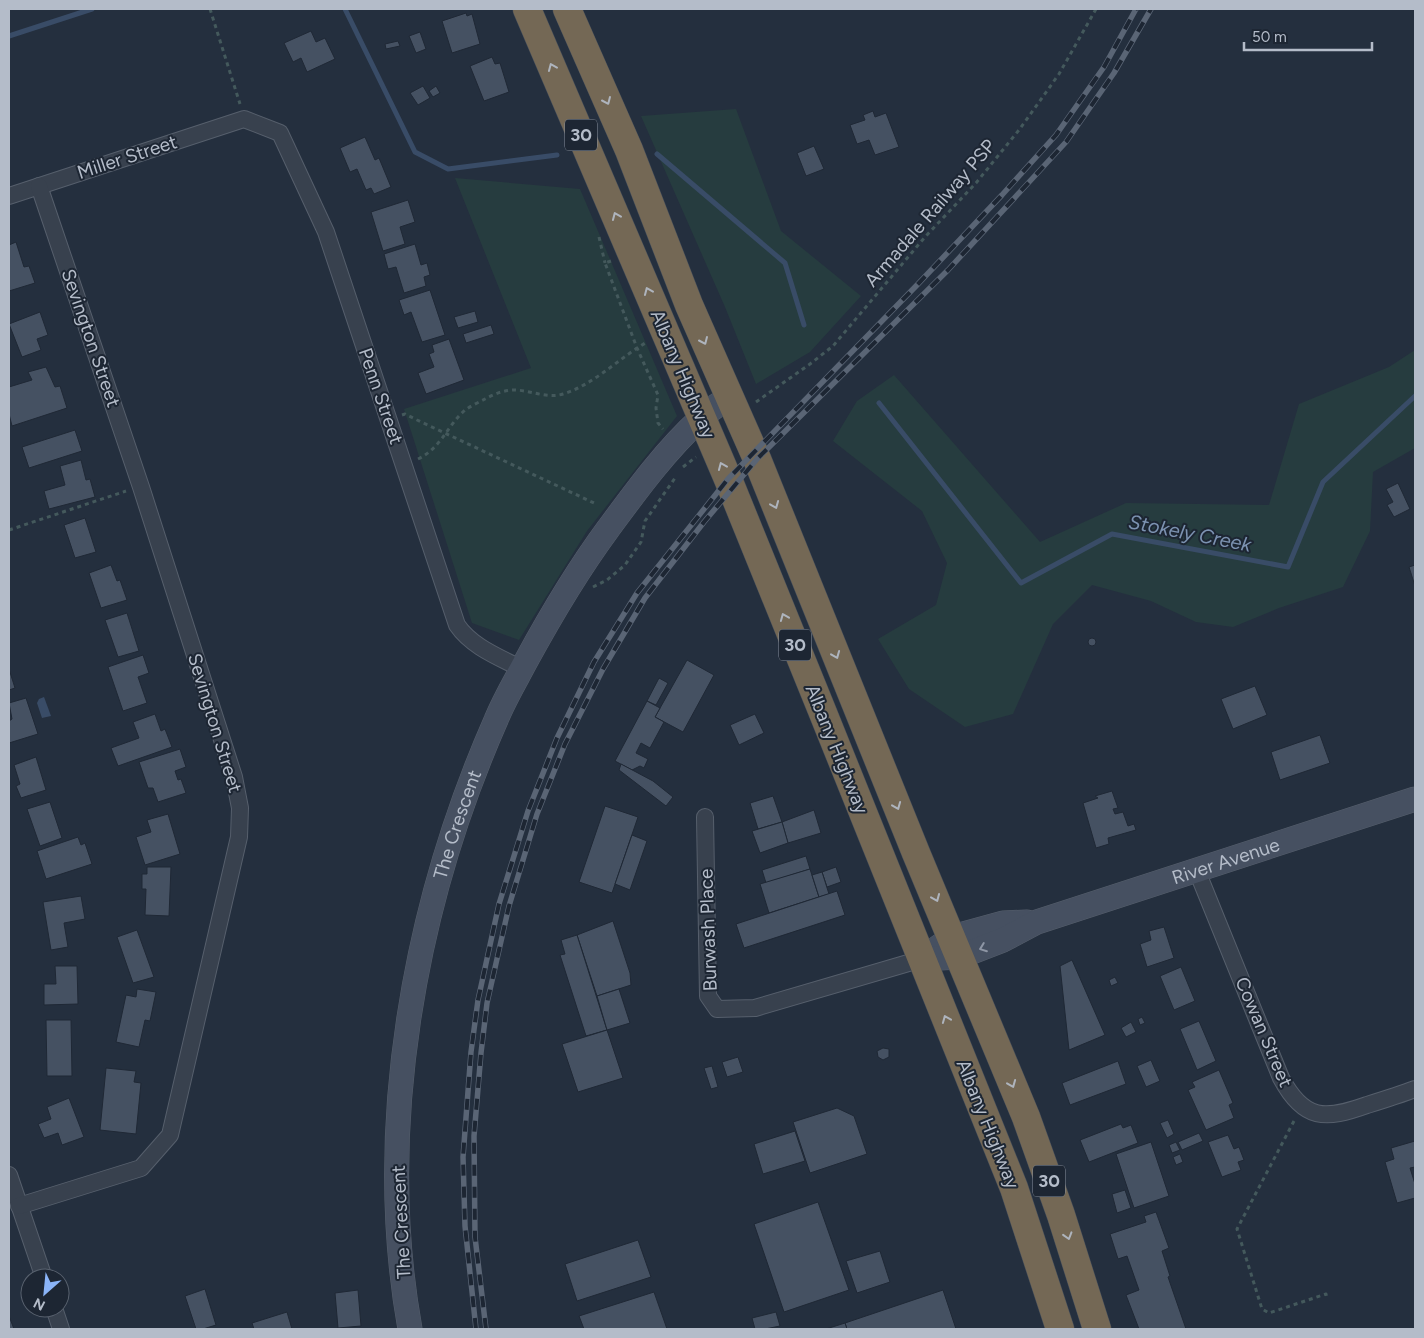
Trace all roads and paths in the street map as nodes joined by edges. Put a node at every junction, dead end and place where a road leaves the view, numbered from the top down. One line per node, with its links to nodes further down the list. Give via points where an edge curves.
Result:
1 (210, 9): 5 (path)
2 (527, 9): 8 (highway, Albany Highway / 30, one-way to 2)
3 (567, 9): 9 (highway, Albany Highway / 30, one-way to 9, via 629,150 685,296)
4 (1096, 9): 9 (path, Armadale Railway PSP, via 1059,74 1019,130 833,346 810,364)
5 (244, 119): 6 (street, Miller Street); 11 (street, Penn Street, via 280,133 326,232)
6 (39, 186): 7 (street, Miller Street); 15 (street, Sevington Street)
7 (9, 196)
8 (666, 332): 10 (highway, Albany Highway / 30); 12 (path, via 628,353 604,373 562,394 498,392 466,410)
9 (740, 401): 10 (main road, The Crescent); 18 (highway, Albany Highway / 30, one-way to 18, via 757,459)
10 (701, 417): 19 (highway, Albany Highway / 30, one-way to 10); 21 (main road, The Crescent, via 674,445 595,547)
11 (387, 418): 12 (path, via 406,414); 13 (street, Penn Street)
12 (446, 433): 13 (path, via 430,453); 16 (path)
13 (404, 464): 21 (street, Penn Street, via 457,625 476,644)
14 (687, 464): 20 (path, via 645,521 641,542 625,565)
15 (141, 487): 17 (path); 30 (street, Sevington Street, via 234,777 240,808 239,837 170,1134 141,1168)
16 (594, 503)
17 (9, 530)
18 (797, 562): 19 (highway); 25 (highway, Albany Highway / 30, one-way to 25)
19 (767, 576): 26 (highway, Albany Highway / 30, one-way to 19)
20 (591, 588)
21 (522, 668): 34 (main road, The Crescent, via 496,718 458,818 433,899 410,1014 400,1097 396,1173 399,1248)
22 (1415, 799): 24 (main road, River Avenue)
23 (705, 817): 26 (street, Burwash Place, via 708,996 717,1009 755,1008)
24 (1197, 871): 25 (main road, River Avenue, via 1037,922 1003,940); 27 (street, Cowan Street, via 1281,1078 1298,1103 1325,1116 1343,1114)
25 (956, 947): 26 (main road, River Avenue); 33 (highway, Albany Highway / 30, one-way to 33, via 1029,1126 1061,1215)
26 (922, 959): 35 (highway, Albany Highway / 30, one-way to 26, via 1014,1188)
27 (1415, 1090)
28 (1294, 1121): 32 (path, via 1237,1228 1262,1309 1269,1313 1326,1294)
29 (9, 1175): 30 (street)
30 (19, 1206): 31 (street)
31 (41, 1268)
32 (1327, 1299)
33 (1094, 1328)
34 (410, 1329)
35 (1060, 1329)

